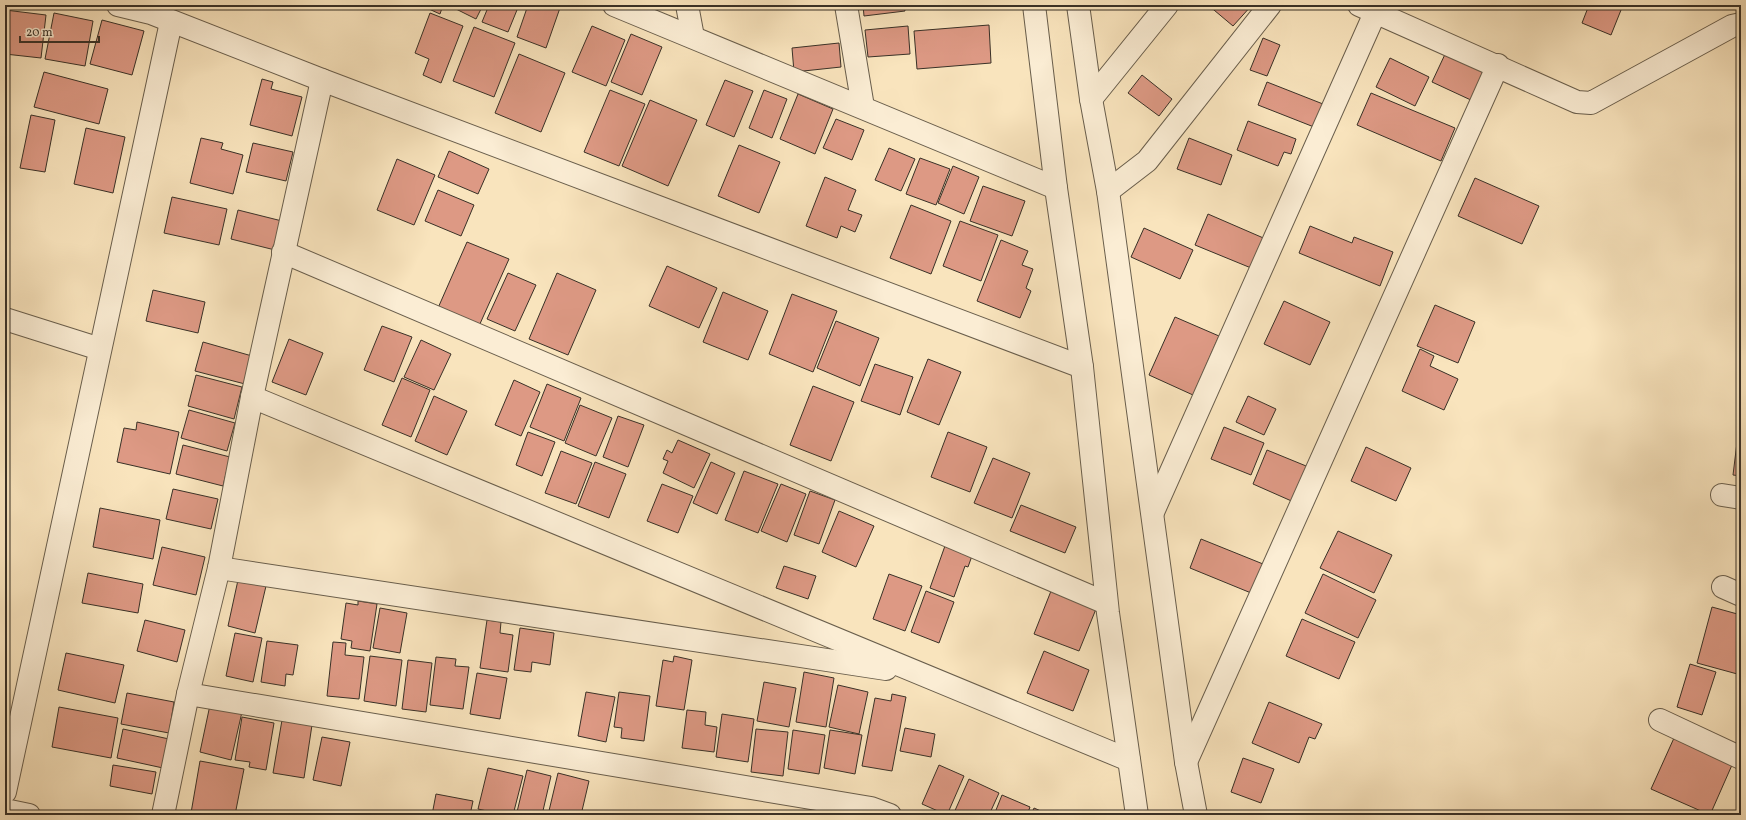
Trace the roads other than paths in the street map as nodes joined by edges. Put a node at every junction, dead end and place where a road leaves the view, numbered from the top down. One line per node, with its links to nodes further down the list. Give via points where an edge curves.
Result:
1 (118, 5): 10 (street, via 151,13)
2 (614, 5): 12 (street)
3 (687, 5): 12 (street)
4 (846, 5): 16 (street)
5 (1034, 5): 17 (street)
6 (1078, 5): 15 (street)
7 (1167, 5): 15 (street)
8 (1270, 5): 18 (street, via 1147,161)
9 (1367, 9): 13 (street); 24 (street)
10 (171, 22): 14 (street); 21 (street)
11 (1741, 24): 13 (street, via 1732,26 1591,103 1578,102)
12 (693, 37): 16 (street)
13 (1498, 65): 32 (street)
14 (322, 80): 19 (street); 22 (street)
15 (1091, 99): 18 (street)
16 (863, 107): 17 (street)
17 (1056, 188): 22 (street)
18 (1108, 191): 24 (street)
19 (283, 252): 23 (street); 26 (street)
20 (5, 319): 21 (street)
21 (100, 349): 33 (street)
22 (1082, 367): 26 (street)
23 (252, 397): 25 (street); 27 (street)
24 (1153, 512): 32 (street)
25 (219, 568): 27 (street); 28 (street)
26 (1106, 603): 31 (street)
27 (920, 675): 31 (street)
28 (188, 694): 36 (street); 37 (street, via 871,808)
29 (1660, 720): 30 (street)
30 (1741, 758)
31 (1129, 760): 38 (street)
32 (1186, 762): 39 (street)
33 (5, 792)
34 (5, 810): 35 (street)
35 (29, 815)
36 (163, 815)
37 (890, 815)
38 (1137, 815)
39 (1196, 815)

